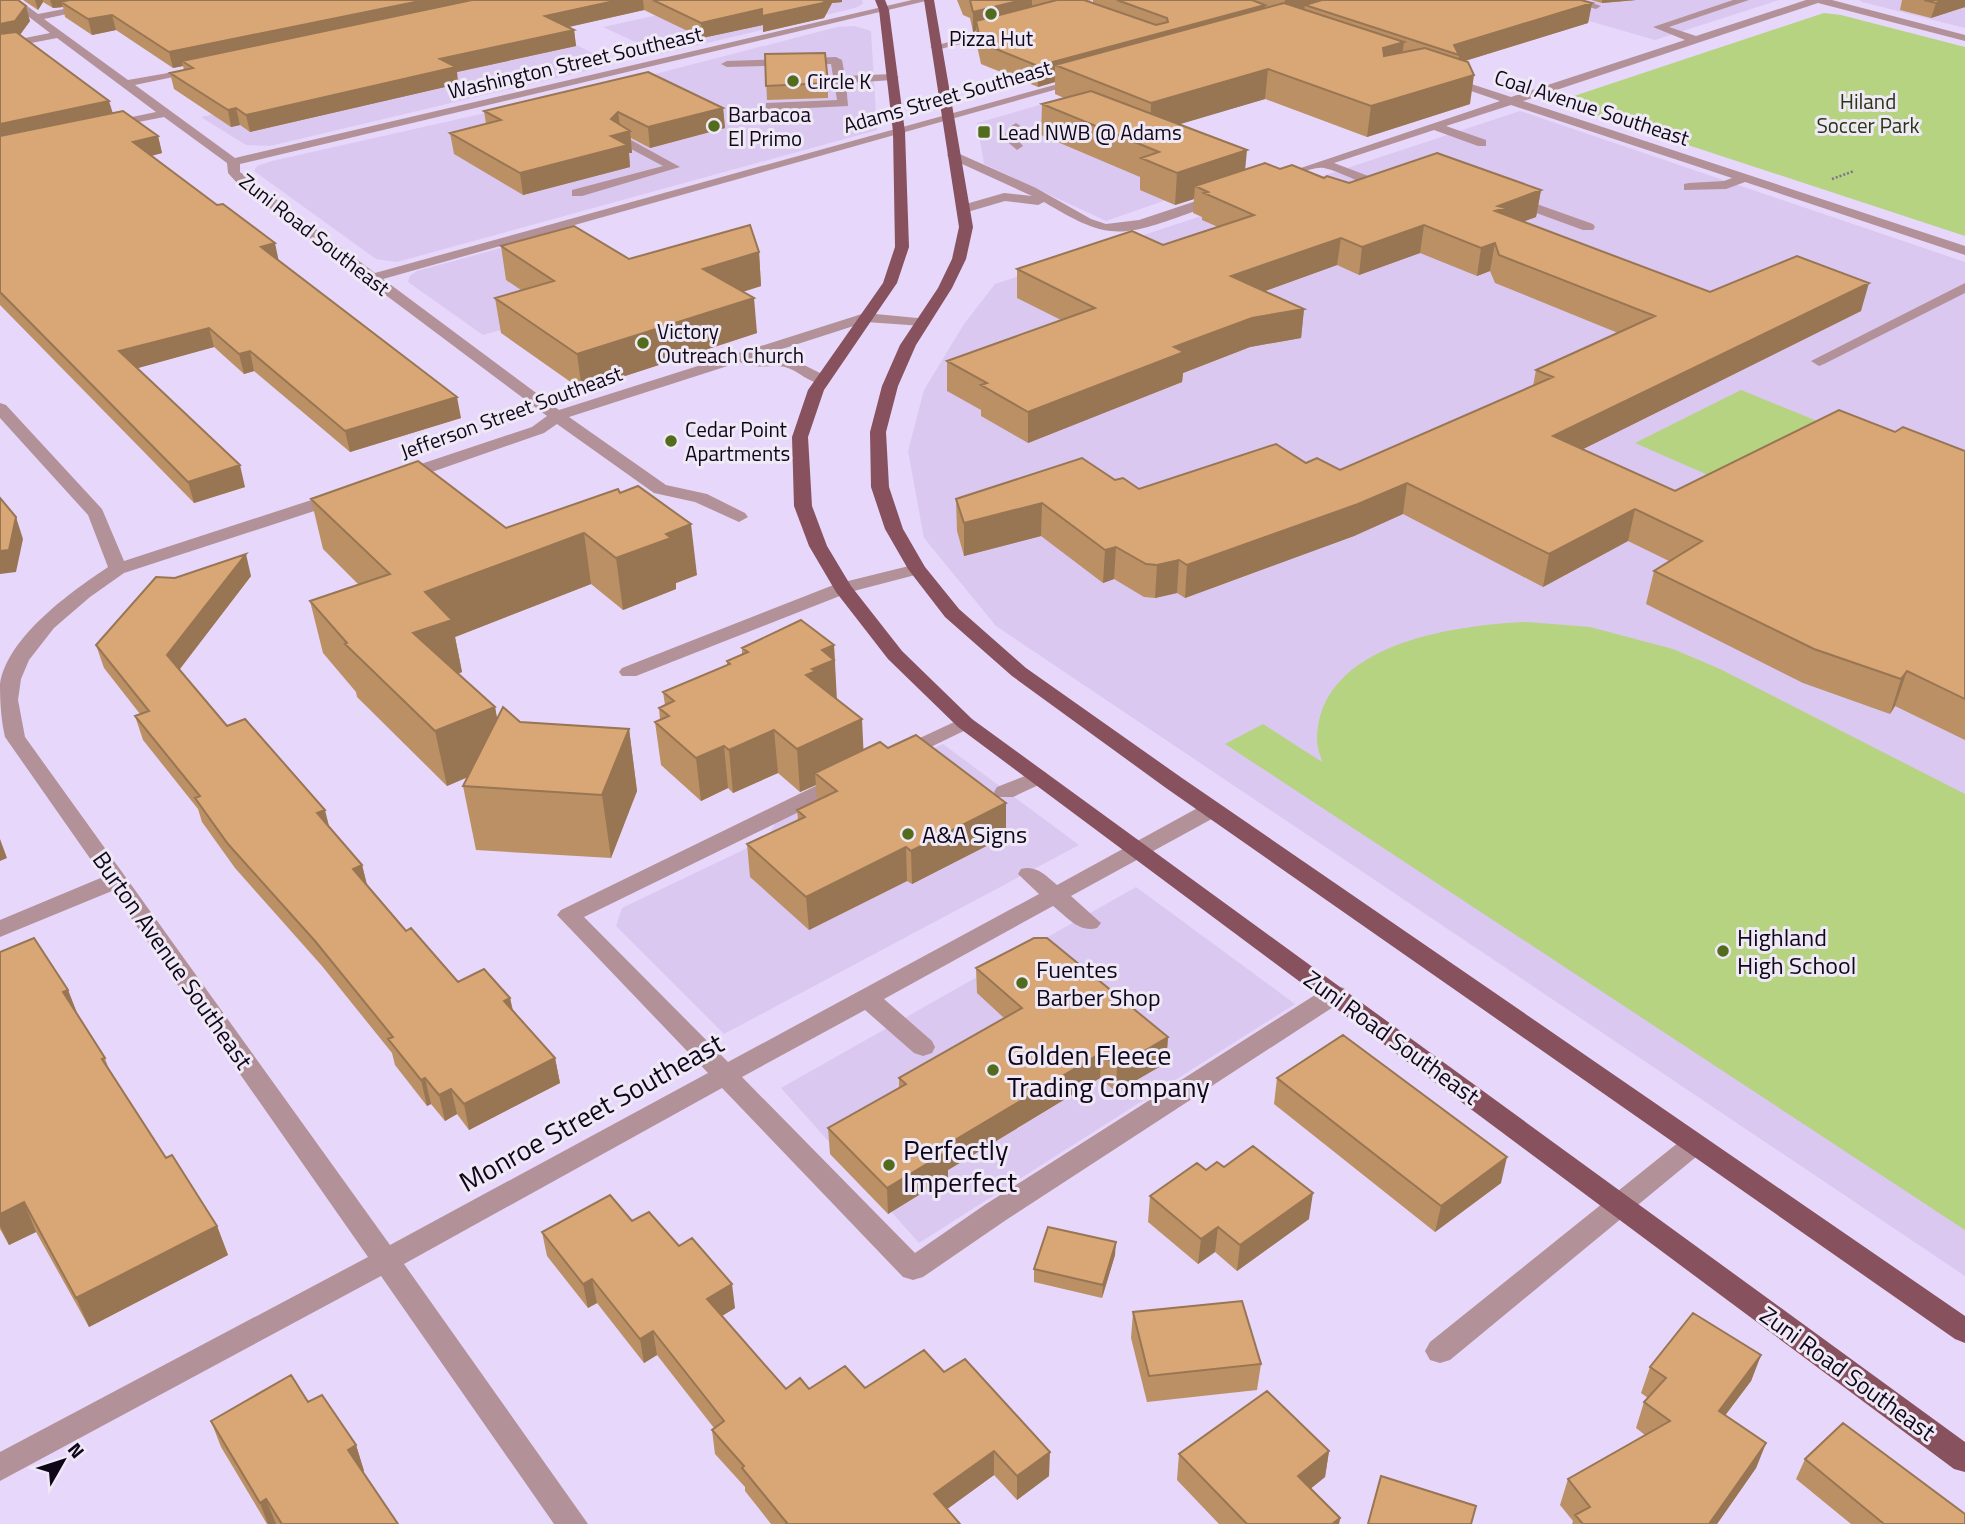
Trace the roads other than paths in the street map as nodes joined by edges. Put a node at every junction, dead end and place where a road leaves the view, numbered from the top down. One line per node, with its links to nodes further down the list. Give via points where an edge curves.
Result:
1 (12, 0): 11 (street, Zuni Road Southeast)
2 (126, 0): 11 (street)
3 (927, 0): 8 (street, Washington Street Southeast); 20 (main road)
4 (1569, 0): 9 (street)
5 (1744, 0): 17 (street, via 1658,27)
6 (1818, 0): 10 (street); 16 (street)
7 (1760, 3): 10 (street)
8 (882, 5): 14 (street, Washington Street Southeast); 28 (main road, Zuni Road Southeast)
9 (1596, 6)
10 (1786, 10): 17 (street)
11 (37, 17): 15 (street, Zuni Road Southeast)
12 (772, 19): 14 (street)
13 (1013, 28): 20 (street)
14 (798, 30): 21 (street, Washington Street Southeast)
15 (60, 34): 18 (street); 31 (street, Zuni Road Southeast)
16 (1965, 38)
17 (1696, 40): 23 (street)
18 (0, 46)
19 (678, 47): 21 (street)
20 (936, 47): 38 (main road)
21 (694, 54): 49 (street, Washington Street Southeast)
22 (1611, 54): 23 (street)
23 (1633, 60): 34 (street)
24 (727, 64): 30 (street, via 836,60)
25 (210, 66): 31 (street)
26 (1430, 74): 32 (street, Coal Avenue Southeast)
27 (1094, 76): 33 (street, Adams Street Southeast)
28 (892, 77): 30 (street); 42 (main road, Zuni Road Southeast)
29 (1484, 77): 32 (street)
30 (840, 80): 35 (street, via 844,103)
31 (128, 83): 37 (street, Zuni Road Southeast)
32 (1461, 84): 34 (street, Coal Avenue Southeast)
33 (1015, 99): 36 (street); 38 (street, Adams Street Southeast)
34 (1511, 101): 39 (street); 55 (street, Coal Avenue Southeast)
35 (770, 106)
36 (1033, 106)
37 (166, 113): 41 (street); 49 (street, Zuni Road Southeast)
38 (948, 118): 42 (street, Adams Street Southeast); 48 (main road)
39 (1434, 126): 44 (street); 50 (street)
40 (1016, 127): 45 (street, via 1010,139)
41 (88, 130)
42 (900, 132): 47 (street, Adams Street Southeast); 74 (main road, Zuni Road Southeast, via 902,247 890,283)
43 (622, 139): 52 (street)
44 (1482, 143)
45 (1017, 146)
46 (801, 147): 47 (street)
47 (818, 155): 54 (street, Adams Street Southeast)
48 (953, 155): 61 (street); 63 (main road)
49 (233, 162): 72 (street, Zuni Road Southeast, via 234,173 244,183)
50 (1322, 163): 53 (street, via 1371,182); 56 (street)
51 (740, 165): 54 (street)
52 (674, 167): 57 (street); 64 (street, via 578,193)
53 (1407, 169)
54 (755, 172): 57 (street, Adams Street Southeast)
55 (1744, 178): 58 (street, via 1726,185); 69 (street, Coal Avenue Southeast)
56 (1270, 180)
57 (708, 185): 64 (street, Adams Street Southeast)
58 (1689, 187)
59 (1493, 192): 67 (street)
60 (1232, 193): 65 (street, via 1112,229)
61 (1054, 204): 63 (street, via 1004,197); 65 (street)
62 (1087, 206): 65 (street)
63 (964, 209): 75 (main road, via 966,228 959,259)
64 (610, 212): 68 (street, Adams Street Southeast)
65 (1067, 212)
66 (511, 226): 68 (street)
67 (1588, 227)
68 (526, 235): 70 (street, Adams Street Southeast)
69 (1965, 251)
70 (442, 259): 71 (street); 72 (street, Adams Street Southeast)
71 (456, 268)
72 (372, 278): 80 (street, Zuni Road Southeast)
73 (1965, 287): 76 (street)
74 (865, 317): 75 (street, Jefferson Street Southeast); 77 (street, Jefferson Street Southeast); 78 (main road, Zuni Road Southeast)
75 (923, 322): 85 (main road, via 890,386 878,432 880,487 894,529)
76 (1819, 361)
77 (721, 363): 78 (street, via 789,363); 80 (street, Jefferson Street Southeast)
78 (822, 380): 86 (main road, Zuni Road Southeast, via 800,438 803,506 818,546)
79 (0, 408): 84 (street, via 96,513)
80 (557, 416): 81 (street, Jefferson Street Southeast, via 538,430); 83 (street, Zuni Road Southeast, via 660,489 701,498)
81 (383, 482)
82 (357, 491): 84 (street)
83 (739, 517)
84 (118, 569): 94 (street, Burton Avenue Southeast, via 60,610 34,640 15,669 8,699 15,737)
85 (917, 569): 86 (street); 91 (main road, via 952,613 1019,671)
86 (843, 588): 87 (street); 88 (main road, Zuni Road Southeast, via 895,654)
87 (629, 671)
88 (965, 723): 89 (main road, Zuni Road Southeast); 101 (street, via 569,915)
89 (1038, 777): 90 (street); 92 (main road, Zuni Road Southeast)
90 (1005, 792)
91 (1211, 810): 92 (street, Monroe Street Southeast); 102 (main road)
92 (1136, 851): 95 (street, Monroe Street Southeast); 98 (main road, Zuni Road Southeast)
93 (1029, 874): 95 (street)
94 (117, 880): 97 (street); 104 (street, Burton Avenue Southeast)
95 (1056, 895): 96 (street); 99 (street, Monroe Street Southeast)
96 (1089, 923)
97 (0, 929)
98 (1335, 994): 101 (street, via 913,1269); 103 (main road, Zuni Road Southeast)
99 (867, 998): 100 (street); 101 (street, Monroe Street Southeast)
100 (923, 1047)
101 (726, 1075): 104 (street, Monroe Street Southeast)
102 (1693, 1145): 103 (street); 105 (main road)
103 (1619, 1205): 106 (street); 107 (main road, Zuni Road Southeast)
104 (385, 1261): 108 (street, Monroe Street Southeast); 109 (street, Burton Avenue Southeast)
105 (1965, 1331)
106 (1440, 1351)
107 (1965, 1459)
108 (0, 1467)
109 (572, 1524)

